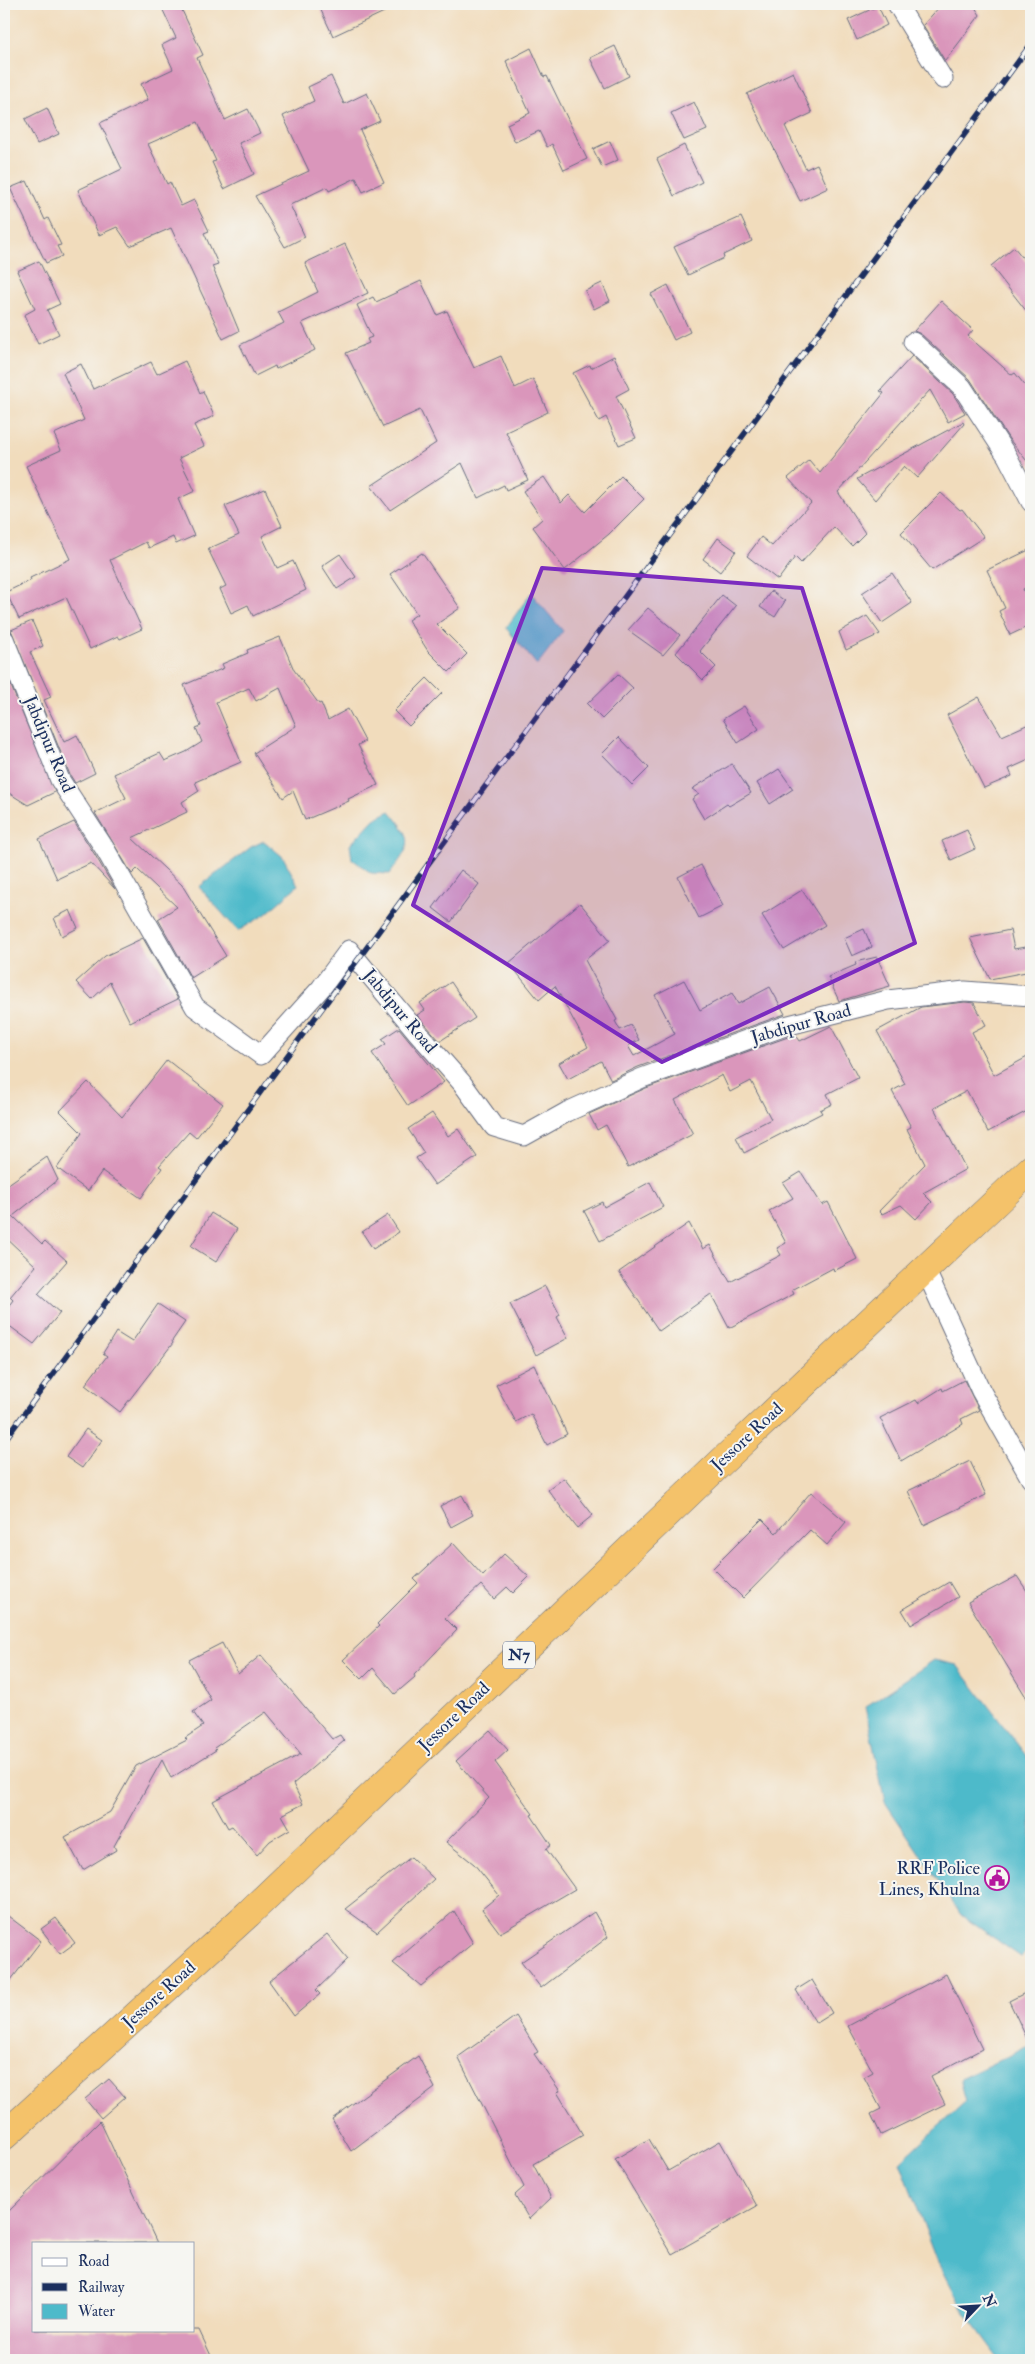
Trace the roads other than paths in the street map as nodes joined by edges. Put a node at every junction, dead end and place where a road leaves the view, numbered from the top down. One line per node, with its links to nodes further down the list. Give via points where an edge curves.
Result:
1 (898, 4): 2 (street)
2 (943, 79)
3 (913, 342): 4 (street, via 962,387 1008,456)
4 (1031, 502)
5 (4, 639): 6 (street, Jabdipur Road, via 60,780 105,849 196,1007 262,1055 321,988 349,950 462,1083 494,1127 524,1136 567,1112 642,1078 785,1026 898,999 966,991)
6 (1031, 996)
7 (1031, 1169): 8 (highway, Jessore Road / N7)
8 (925, 1270): 9 (street, via 981,1391); 10 (highway, Jessore Road / N7, via 248,1914)
9 (1031, 1479)
10 (4, 2136)

